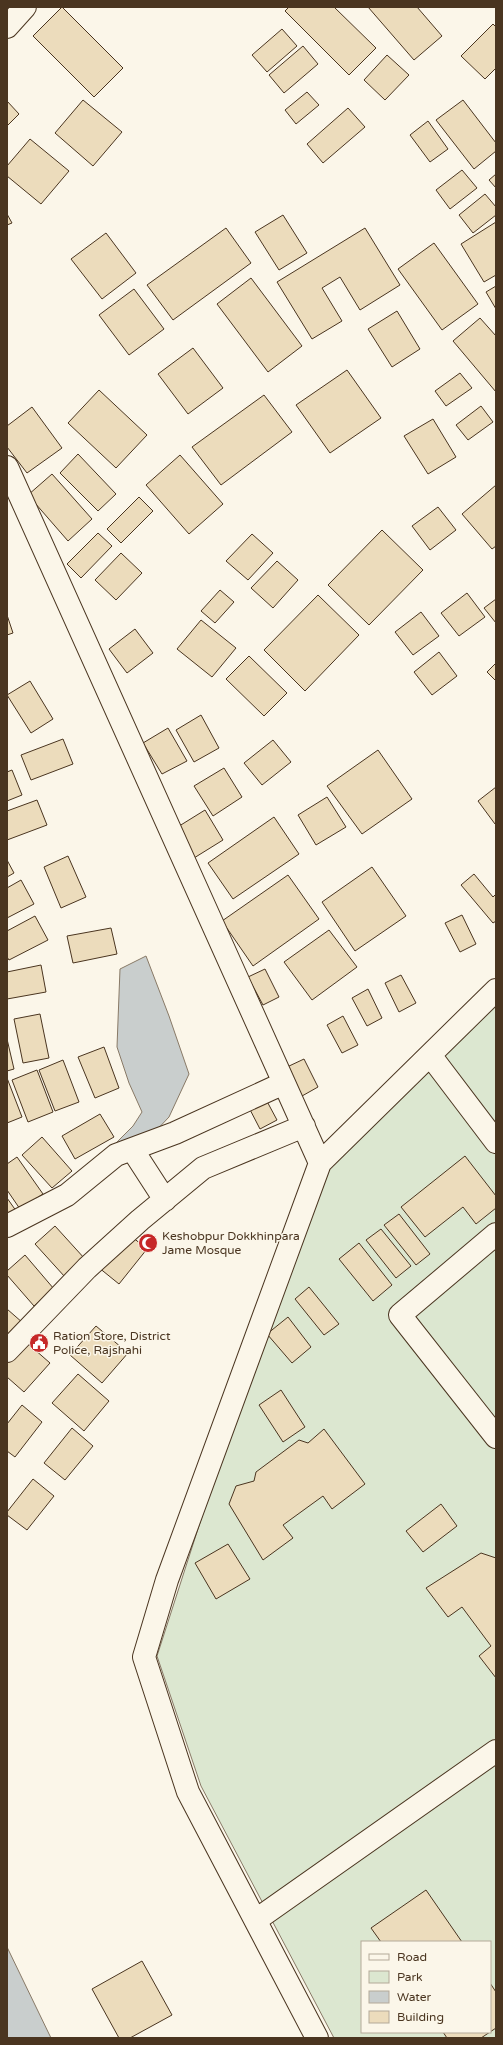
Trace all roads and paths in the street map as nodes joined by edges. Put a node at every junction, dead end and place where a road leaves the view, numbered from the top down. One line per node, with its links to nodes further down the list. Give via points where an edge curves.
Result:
1 (25, 7): 2 (street)
2 (7, 27)
3 (7, 467): 6 (street)
4 (496, 990): 5 (street)
5 (430, 1055): 8 (street); 10 (street)
6 (284, 1084): 7 (street); 9 (street, via 175,1134)
7 (304, 1126): 10 (street); 11 (street, via 203,1168)
8 (496, 1142)
9 (132, 1149): 11 (street); 12 (street, via 116,1155 67,1195)
10 (320, 1163): 17 (street, via 167,1580 144,1657 188,1792)
11 (165, 1200): 14 (street, via 87,1268)
12 (7, 1226)
13 (496, 1234): 15 (street, via 400,1315)
14 (7, 1351)
15 (496, 1437)
16 (496, 1751): 17 (street)
17 (256, 1920): 18 (street)
18 (317, 2038)

